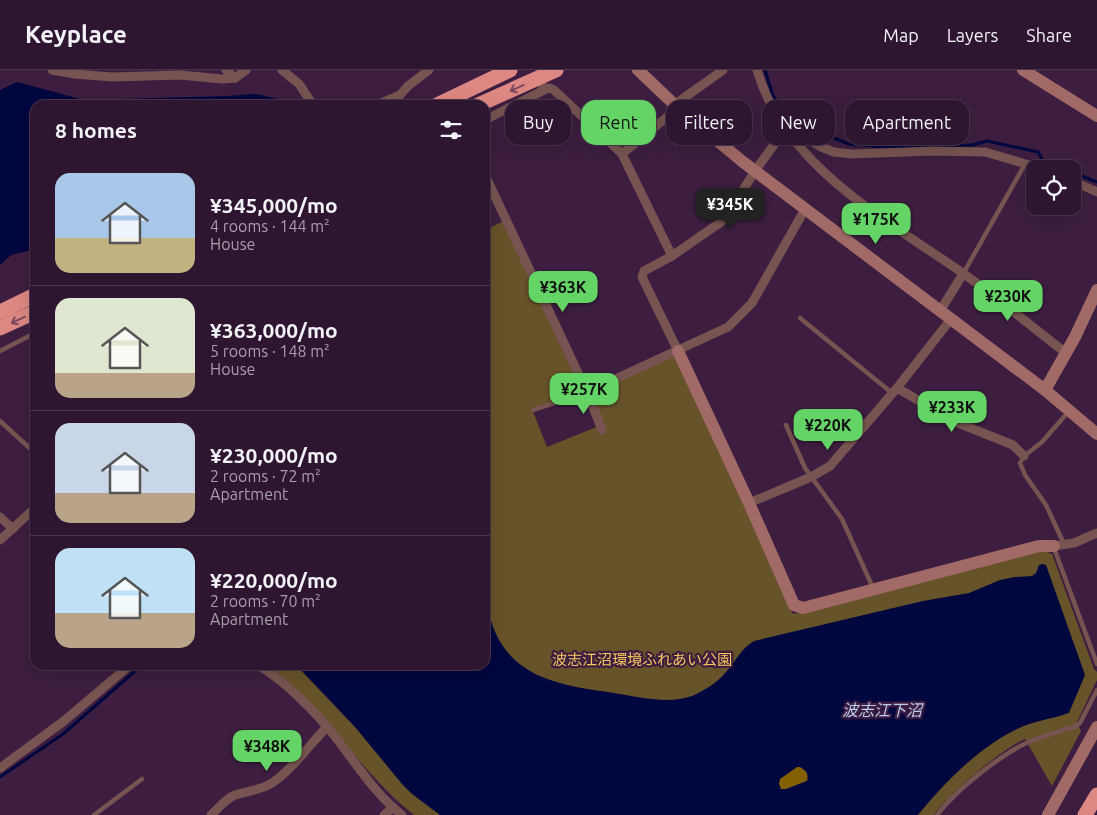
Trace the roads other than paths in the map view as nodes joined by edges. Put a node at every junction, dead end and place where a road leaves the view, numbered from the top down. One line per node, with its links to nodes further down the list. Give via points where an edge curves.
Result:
1 (52, 70): 12 (street)
2 (226, 70): 13 (street)
3 (246, 70): 13 (street)
4 (282, 70): 15 (street, via 299,84)
5 (429, 70): 16 (street, via 400,95)
6 (510, 70): 17 (highway)
7 (556, 70): 14 (highway)
8 (638, 70): 18 (street)
9 (723, 70): 19 (street)
10 (757, 70): 20 (street)
11 (1023, 70): 23 (street)
12 (78, 72): 13 (street, via 112,77 180,75)
13 (235, 78)
14 (542, 83): 21 (highway, one-way to 21); 24 (street); 29 (street, via 554,90)
15 (310, 100)
16 (388, 100)
17 (447, 100)
18 (670, 100)
19 (684, 100)
20 (768, 100)
21 (490, 101)
22 (666, 115): 29 (street)
23 (1097, 116)
24 (490, 117)
25 (723, 145): 31 (street)
26 (774, 145): 31 (street)
27 (799, 145): 37 (street, via 824,173 910,239)
28 (818, 145): 30 (street, via 834,152 852,154 966,150)
29 (622, 154): 36 (street)
30 (1026, 162): 37 (lane)
31 (755, 171): 35 (street); 36 (street, via 721,222)
32 (1081, 184): 34 (street)
33 (490, 186): 51 (street)
34 (1097, 192)
35 (805, 208): 42 (street); 46 (street, via 746,310 728,327)
36 (672, 256): 46 (street, via 644,271 642,277)
37 (963, 274): 42 (street); 48 (street)
38 (1097, 290): 48 (street)
39 (30, 298): 40 (highway)
40 (0, 312)
41 (30, 314): 44 (highway, one-way to 44)
42 (945, 315): 49 (street); 50 (street)
43 (800, 318): 50 (lane)
44 (0, 328)
45 (30, 336): 47 (lane)
46 (678, 350): 51 (street); 61 (street)
47 (0, 351)
48 (1066, 354): 49 (street)
49 (1045, 390): 53 (street)
50 (895, 391): 59 (street, via 958,423 1013,445); 60 (street, via 830,466)
51 (586, 392): 52 (lane); 56 (street)
52 (533, 410)
53 (1070, 410): 57 (street); 59 (lane, via 1042,442)
54 (0, 421): 58 (lane)
55 (786, 425): 60 (lane)
56 (602, 430)
57 (1096, 430)
58 (30, 448)
59 (1024, 456): 67 (lane, via 1020,464 1046,505)
60 (811, 477): 61 (street); 68 (lane, via 842,519)
61 (749, 503): 68 (street, via 794,605 804,608)
62 (30, 513): 64 (street)
63 (0, 517): 64 (street)
64 (12, 529): 66 (street)
65 (1097, 532): 67 (street, via 1074,543)
66 (0, 540)
67 (1059, 545): 68 (street, via 1039,546); 69 (lane)
68 (874, 589)
69 (1097, 664)
70 (124, 670): 75 (street, via 64,721)
71 (265, 670): 73 (street, via 290,689)
72 (1097, 690): 83 (lane, via 1080,723 1020,746 977,776)
73 (326, 726): 78 (street); 80 (street, via 271,784 228,799)
74 (1097, 726): 84 (street)
75 (0, 768)
76 (142, 779): 79 (lane)
77 (1097, 795): 85 (highway)
78 (393, 807): 81 (street); 82 (street)
79 (94, 815)
80 (211, 815)
81 (384, 815)
82 (402, 815)
83 (936, 815)
84 (1048, 815)
85 (1085, 815)

